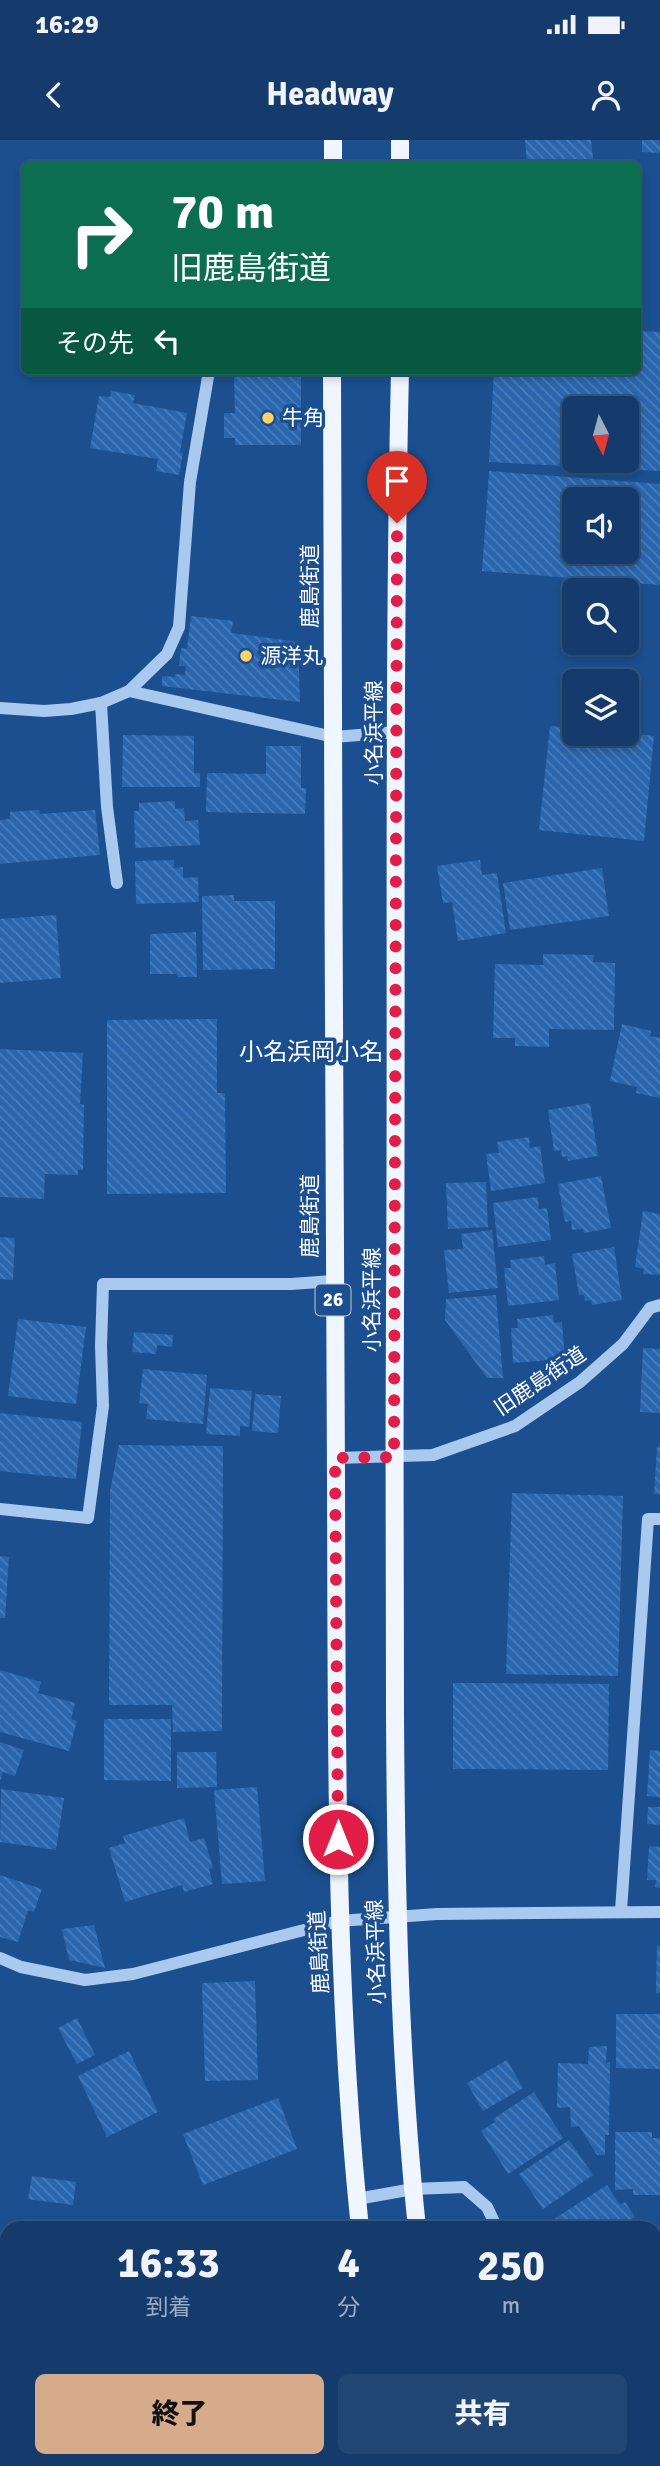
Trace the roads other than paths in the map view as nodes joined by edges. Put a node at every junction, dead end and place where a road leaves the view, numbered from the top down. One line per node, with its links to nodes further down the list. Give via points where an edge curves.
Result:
1 (333, 140): 3 (main road)
2 (400, 140): 4 (main road)
3 (333, 161)
4 (400, 161)
5 (208, 375): 8 (street, via 190,482 179,627 167,654)
6 (332, 375): 12 (main road, 鹿島街道 / 26)
7 (400, 375): 11 (main road, 小名浜平線)
8 (129, 691): 9 (street); 12 (street)
9 (101, 703): 10 (street, via 44,711); 13 (street)
10 (0, 708)
11 (397, 732): 12 (street); 16 (main road, 小名浜平線)
12 (334, 737): 14 (main road, 鹿島街道 / 26)
13 (117, 883)
14 (333, 1281): 17 (main road, 鹿島街道 / 26); 18 (street, via 103,1284 103,1406 88,1518)
15 (660, 1305): 16 (street, 旧鹿島街道, via 650,1308 623,1344 580,1382 515,1426 433,1455)
16 (394, 1457): 17 (street, 旧鹿島街道); 22 (main road, 小名浜平線)
17 (335, 1458): 23 (main road, 鹿島街道 / 26)
18 (0, 1509)
19 (660, 1519): 20 (street, via 648,1519)
20 (621, 1912): 21 (street); 22 (street)
21 (660, 1912)
22 (396, 1916): 23 (street); 25 (main road, 小名浜平線)
23 (339, 1921): 24 (street, via 133,1974 85,1980); 26 (main road, 鹿島街道 / 26)
24 (0, 1958)
25 (413, 2189): 26 (street); 28 (main road, 小名浜平線); 29 (street, via 464,2187 487,2207)
26 (357, 2199): 27 (main road, 鹿島街道 / 26)
27 (359, 2221)
28 (416, 2221)
29 (494, 2221)

